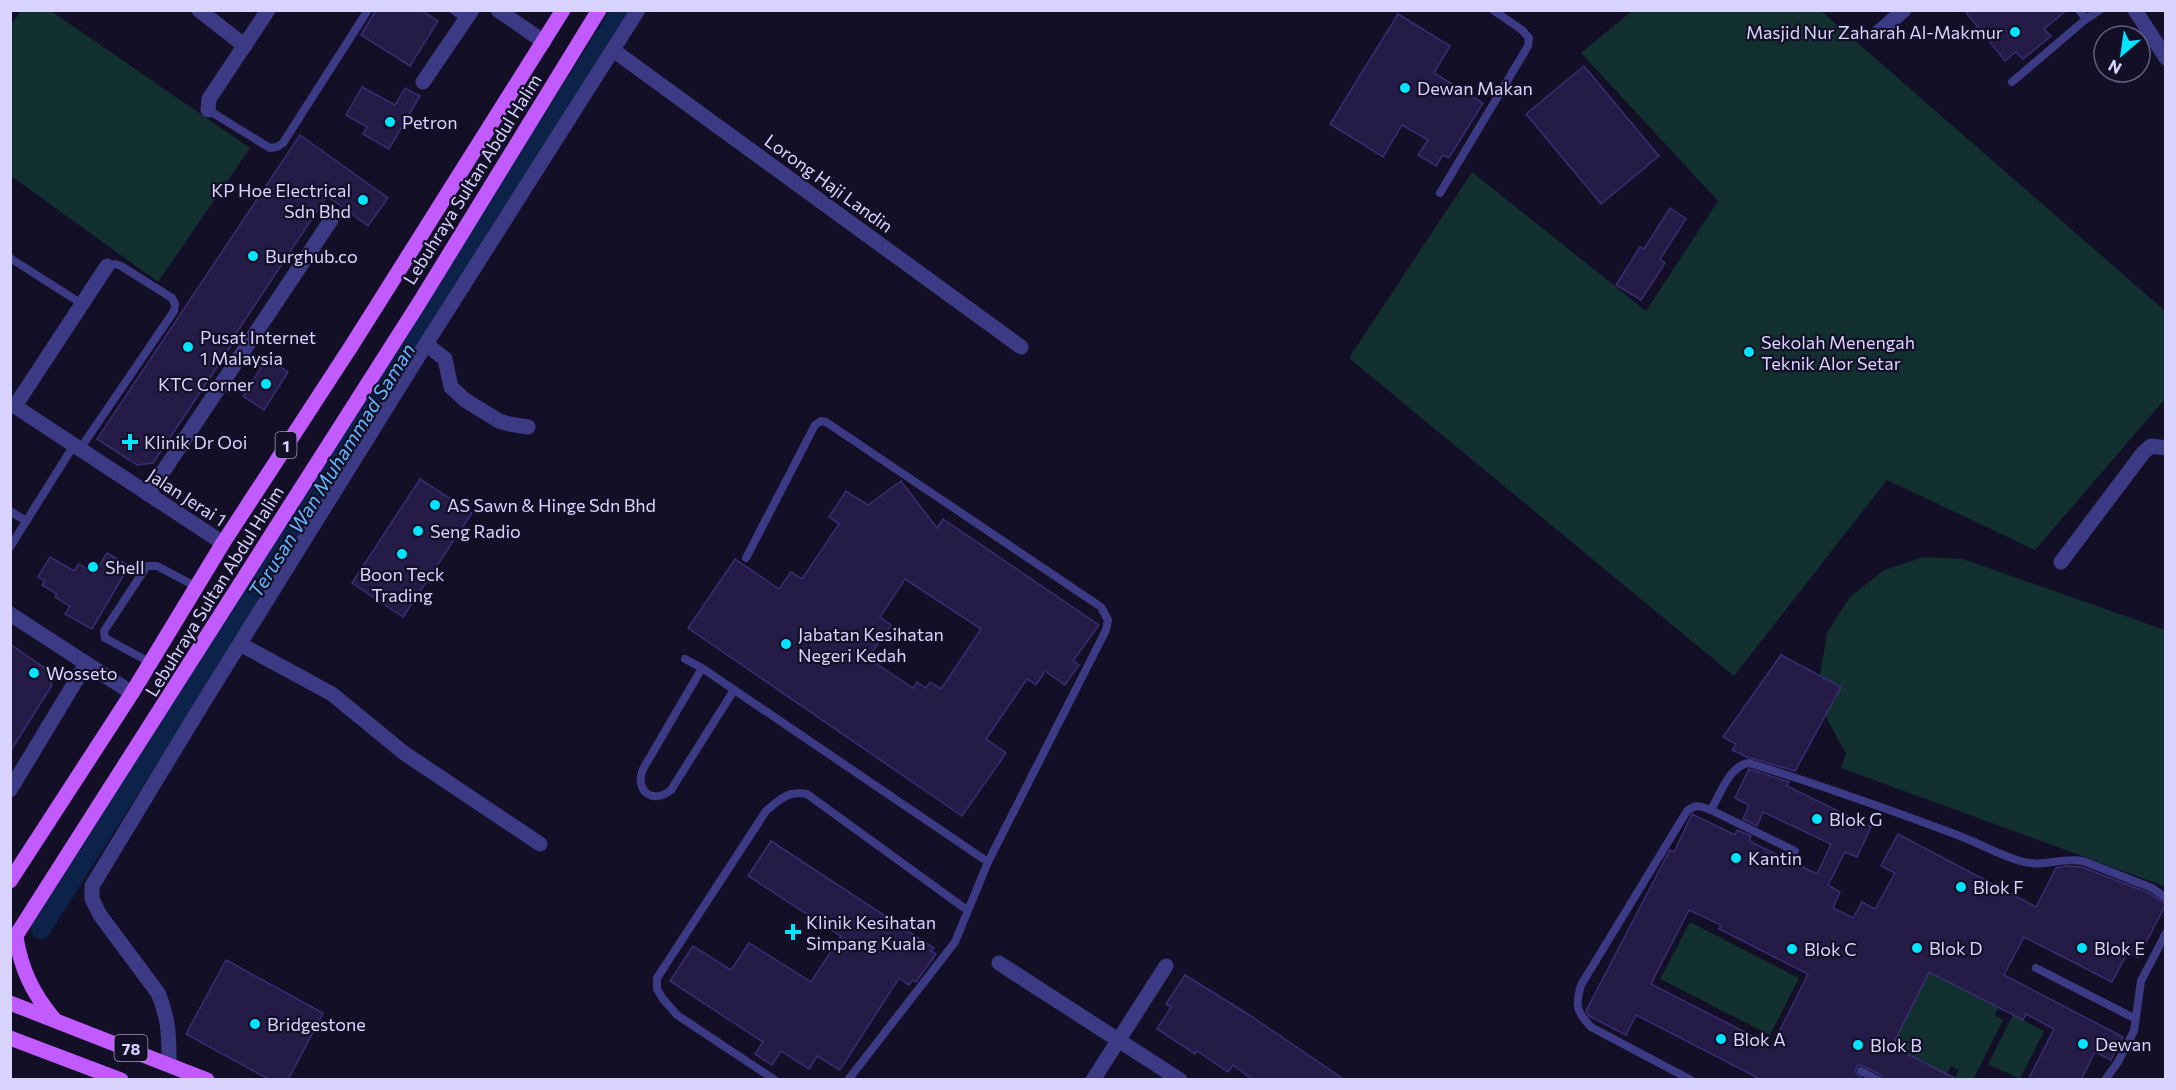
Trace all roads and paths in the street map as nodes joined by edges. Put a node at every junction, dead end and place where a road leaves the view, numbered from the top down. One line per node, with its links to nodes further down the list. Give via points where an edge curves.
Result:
1 (199, 10): 17 (street)
2 (268, 10): 17 (street)
3 (368, 10): 22 (lane, via 278,147 270,148)
4 (498, 10): 16 (street)
5 (563, 10): 16 (main road, Lebuhraya Sultan Abdul Halim / 1)
6 (599, 10): 59 (main road, Lebuhraya Sultan Abdul Halim / 1, via 427,290)
7 (638, 10): 18 (street)
8 (1493, 10): 23 (lane, via 1522,30 1529,38 1528,46)
9 (1904, 10): 15 (street)
10 (2079, 10): 14 (lane)
11 (2100, 10): 14 (lane)
12 (2135, 10): 19 (street)
13 (464, 13): 20 (street)
14 (2086, 19): 21 (lane)
15 (1879, 32)
16 (544, 42): 37 (main road, Lebuhraya Sultan Abdul Halim / 1)
17 (245, 46): 22 (street, via 209,99)
18 (613, 50): 28 (street); 29 (street, Lorong Haji Landin)
19 (2166, 58)
20 (423, 82)
21 (2012, 82)
22 (208, 110)
23 (1440, 193)
24 (332, 220): 34 (street)
25 (10, 258): 27 (lane)
26 (107, 266): 27 (street); 32 (lane, via 121,266 172,298 174,311)
27 (82, 304): 30 (street)
28 (426, 344): 31 (street, via 444,359 451,387 465,400 499,421); 43 (street)
29 (1021, 347)
30 (13, 404): 32 (street, Jalan Jerai 1)
31 (528, 427)
32 (77, 447): 34 (street, Jalan Jerai 1); 36 (lane)
33 (2158, 447): 40 (street, via 2143,453)
34 (148, 494): 37 (street, Jalan Jerai 1)
35 (10, 511): 36 (lane)
36 (26, 521): 38 (lane)
37 (223, 543): 41 (main road, Lebuhraya Sultan Abdul Halim / 1)
38 (10, 547)
39 (746, 558): 54 (lane, via 815,425 821,421 1101,607 1108,620 1107,630)
40 (2061, 562)
41 (197, 587): 45 (main road, Lebuhraya Sultan Abdul Halim / 1); 45 (lane, via 157,566 147,566 104,631 105,638)
42 (10, 614): 46 (street)
43 (240, 644): 52 (street, via 332,694 404,753); 68 (street, via 92,886 92,899 100,915 164,1006)
44 (685, 659): 47 (lane)
45 (151, 663): 49 (main road, Lebuhraya Sultan Abdul Halim / 1)
46 (86, 664): 49 (street); 50 (street)
47 (702, 669): 48 (lane); 48 (lane, via 639,777 646,794 664,796 671,790)
48 (734, 690): 54 (lane)
49 (132, 693): 55 (main road, Lebuhraya Sultan Abdul Halim / 1)
50 (10, 790)
51 (1711, 810): 53 (lane); 56 (lane, via 1734,771 1749,763 1955,834 2020,861 2083,861 2152,888); 76 (lane, via 1693,806 1687,811 1581,985 1576,1002 1580,1015 1591,1026)
52 (540, 844)
53 (1795, 851)
54 (988, 862): 57 (lane)
55 (10, 881)
56 (2166, 898)
57 (967, 910): 72 (lane, via 807,794 794,792 778,800 766,811 657,978 657,989 677,1015); 73 (lane, via 955,942)
58 (2166, 933): 65 (lane, via 2141,981)
59 (13, 941): 64 (main road, via 24,973)
60 (999, 963): 66 (street)
61 (1166, 966): 66 (street)
62 (2036, 969): 65 (lane)
63 (10, 1003): 64 (main road, 78)
64 (54, 1018): 68 (main road, 78)
65 (2136, 1019): 78 (lane, via 2118,1062)
66 (1119, 1040): 74 (street); 75 (street)
67 (14, 1041): 70 (main road, 78)
68 (169, 1063): 71 (main road, 78)
69 (1861, 1071): 77 (lane)
70 (121, 1080)
71 (207, 1080)
72 (775, 1080)
73 (848, 1080)
74 (1093, 1080)
75 (1180, 1080)
76 (1691, 1080)
77 (1878, 1080)
78 (2105, 1080)

